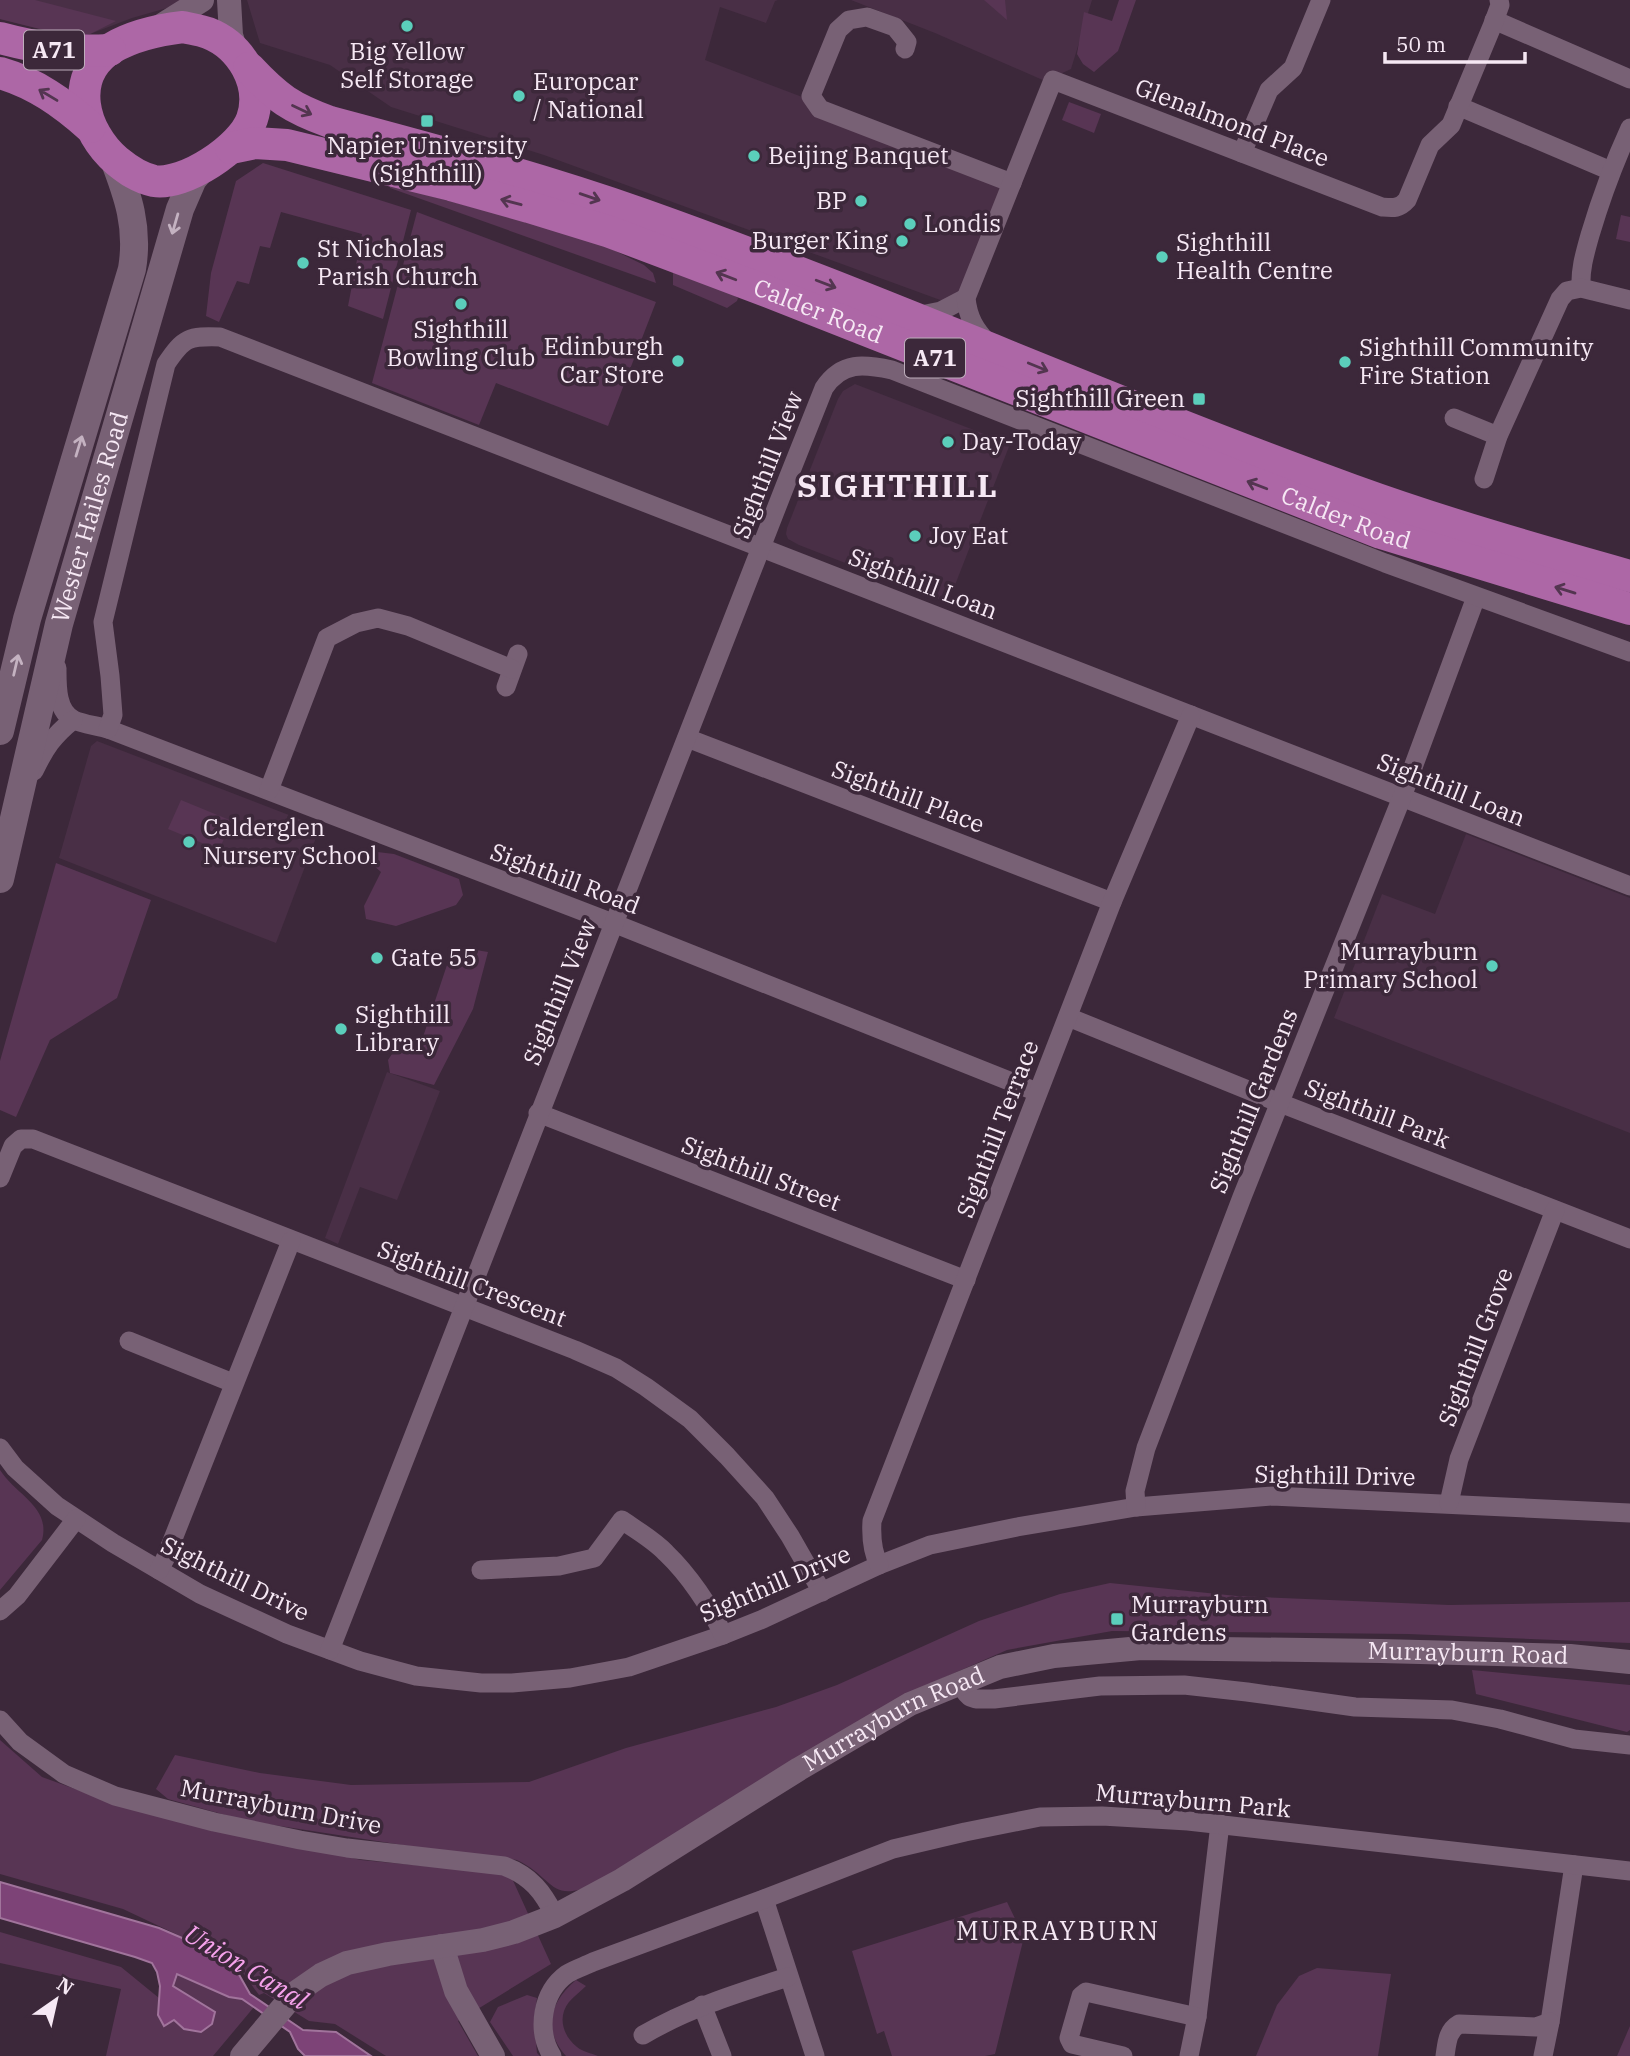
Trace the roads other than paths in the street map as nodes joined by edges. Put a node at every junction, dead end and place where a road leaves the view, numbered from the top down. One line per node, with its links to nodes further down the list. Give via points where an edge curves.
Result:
1 (202, 0): 6 (street)
2 (229, 0): 10 (street, via 229,19)
3 (1321, 0): 16 (street, via 1293,68 1269,90)
4 (1499, 0): 5 (street)
5 (1494, 20): 12 (street); 13 (street)
6 (149, 32): 9 (main road, A71); 10 (main road, A71, via 183,27 198,30 211,34)
7 (0, 38): 9 (main road, A71, via 59,51)
8 (905, 49): 20 (street, via 907,42 895,27 867,16 849,20 838,30 811,96 820,109 831,114)
9 (110, 50): 14 (main road, A71, via 85,86 83,101)
10 (242, 60): 17 (main road, A71, via 254,86 252,119); 24 (main road, Calder Road / A71, one-way to 24, via 272,92 308,114 551,184 750,254)
11 (0, 73): 14 (main road, A71, one-way to 11, via 49,94)
12 (1630, 79)
13 (1458, 106): 16 (street, Glenalmond Place, via 1451,125 1430,145 1407,200 1395,209); 19 (street)
14 (90, 127): 18 (main road, A71)
15 (1630, 128): 19 (street)
16 (1242, 153): 20 (street, Glenalmond Place, via 1053,80)
17 (219, 156): 18 (main road, A71, via 167,181 142,178); 34 (main road, Calder Road / A71, one-way to 17, via 1381,533 610,232 451,185 287,145 255,143); 35 (main road, Wester Hailes Road, one-way to 35, via 193,178 180,209)
18 (113, 157): 41 (main road, Wester Hailes Road, one-way to 18, via 27,618 132,270 132,212)
19 (1611, 171): 21 (street, via 1584,255)
20 (1012, 183): 22 (street)
21 (1581, 288): 23 (street); 29 (street, via 1567,291 1560,299)
22 (966, 298): 24 (street, via 941,311); 26 (street, via 972,323)
23 (1630, 300)
24 (908, 317): 26 (main road, Calder Road / A71)
25 (195, 336): 31 (street, Sighthill Loan, via 220,337); 40 (street, Wester Hailes Road, via 179,345 166,364 103,622 113,715)
26 (994, 349): 32 (main road, Calder Road / A71, one-way to 32, via 1364,495)
27 (853, 366): 31 (street, Sighthill View, via 840,371 824,388); 33 (street, Calder Road, via 892,370)
28 (1454, 418): 29 (street)
29 (1498, 436): 30 (street)
30 (1484, 479)
31 (762, 548): 38 (street, Sighthill Loan); 42 (street, Sighthill View)
32 (1630, 576)
33 (1476, 597): 36 (street, Calder Road); 44 (street, Sighthill Gardens)
34 (1630, 609)
35 (59, 624): 39 (street, via 57,690); 45 (main road, Wester Hailes Road)
36 (1630, 652)
37 (512, 670): 43 (street, via 408,626 378,618 356,623 327,638)
38 (1191, 715): 44 (street, Sighthill Loan); 48 (street, Sighthill Terrace)
39 (73, 720): 40 (street, Sighthill Road); 45 (street, via 45,747)
40 (108, 729): 43 (street, Sighthill Road)
41 (0, 731)
42 (687, 738): 48 (street, Sighthill Place); 49 (street, Sighthill View)
43 (269, 790): 49 (street, Sighthill Road)
44 (1402, 797): 47 (street, Sighthill Loan); 52 (street, Sighthill Gardens)
45 (15, 810): 46 (main road, Wester Hailes Road)
46 (0, 879)
47 (1630, 886)
48 (1112, 902): 50 (street, Sighthill Terrace)
49 (613, 923): 51 (street, Sighthill Road); 53 (street, Sighthill View)
50 (1068, 1017): 51 (street, Sighthill Terrace); 52 (street, Sighthill Park)
51 (1037, 1092): 58 (street, Sighthill Terrace)
52 (1280, 1103): 55 (street, Sighthill Park); 64 (street, Sighthill Gardens, via 1146,1448 1135,1491)
53 (538, 1112): 58 (street, Sighthill Street); 59 (street, Sighthill View)
54 (0, 1178): 57 (street, Sighthill Crescent, via 13,1146 21,1139 33,1139)
55 (1555, 1210): 56 (street, Sighthill Park); 63 (street, Sighthill Grove, via 1458,1458)
56 (1630, 1239)
57 (291, 1241): 59 (street, Sighthill Crescent); 61 (street)
58 (966, 1280): 67 (street, Sighthill Terrace, via 872,1521)
59 (463, 1307): 70 (street, Sighthill Crescent, via 616,1368 690,1419 765,1498); 73 (street, Sighthill View)
60 (129, 1340): 61 (street)
61 (233, 1383): 68 (street)
62 (0, 1448): 66 (street, Sighthill Drive, via 38,1491)
63 (1449, 1503): 64 (street, Sighthill Drive, via 1272,1496); 65 (street, Sighthill Drive)
64 (1136, 1507): 67 (street, Sighthill Drive, via 964,1537)
65 (1630, 1513)
66 (76, 1519): 68 (street, Sighthill Drive); 71 (street, via 17,1597)
67 (878, 1565): 70 (street, Sighthill Drive)
68 (159, 1570): 73 (street, Sighthill Drive, via 200,1594)
69 (481, 1570): 72 (street, via 559,1566 594,1558 622,1520 665,1550)
70 (822, 1592): 72 (street, Sighthill Drive)
71 (0, 1611)
72 (723, 1635): 73 (street, Sighthill Drive, via 605,1672 512,1683 416,1675)
73 (330, 1650)
74 (1630, 1662): 75 (street, Murrayburn Road, via 1394,1651 1141,1648 1027,1661)
75 (962, 1682): 77 (street, via 966,1693 976,1699 1100,1686 1184,1685 1355,1707 1452,1710 1574,1739); 82 (street, Murrayburn Road, via 910,1704)
76 (0, 1720): 82 (street, Murrayburn Drive, via 20,1742 64,1774 115,1796 300,1840 504,1867 530,1880)
77 (1630, 1745)
78 (1220, 1824): 79 (street, Murrayburn Park); 81 (street, Murrayburn Park, via 1040,1817 893,1849); 86 (street)
79 (1574, 1865): 80 (street, Murrayburn Park); 87 (street)
80 (1630, 1871)
81 (764, 1899): 84 (street); 91 (street, Murrayburn Park, via 568,1973 550,1994 545,2009 543,2037)
82 (555, 1916): 83 (street, Murrayburn Road, via 514,1932)
83 (442, 1946): 89 (street, Murrayburn Road, via 347,1963 321,1975 295,1993); 90 (street, via 456,1991)
84 (788, 1977): 85 (street); 93 (street)
85 (702, 2005): 88 (street); 92 (street)
86 (1197, 2017): 94 (street, via 1086,1992 1069,2038 1072,2044); 95 (street)
87 (1550, 2022): 96 (street, via 1536,2027 1459,2024 1448,2034); 97 (street)
88 (643, 2035)
89 (242, 2056)
90 (493, 2056)
91 (552, 2056)
92 (722, 2056)
93 (815, 2056)
94 (1123, 2056)
95 (1189, 2056)
96 (1445, 2056)
97 (1543, 2056)

